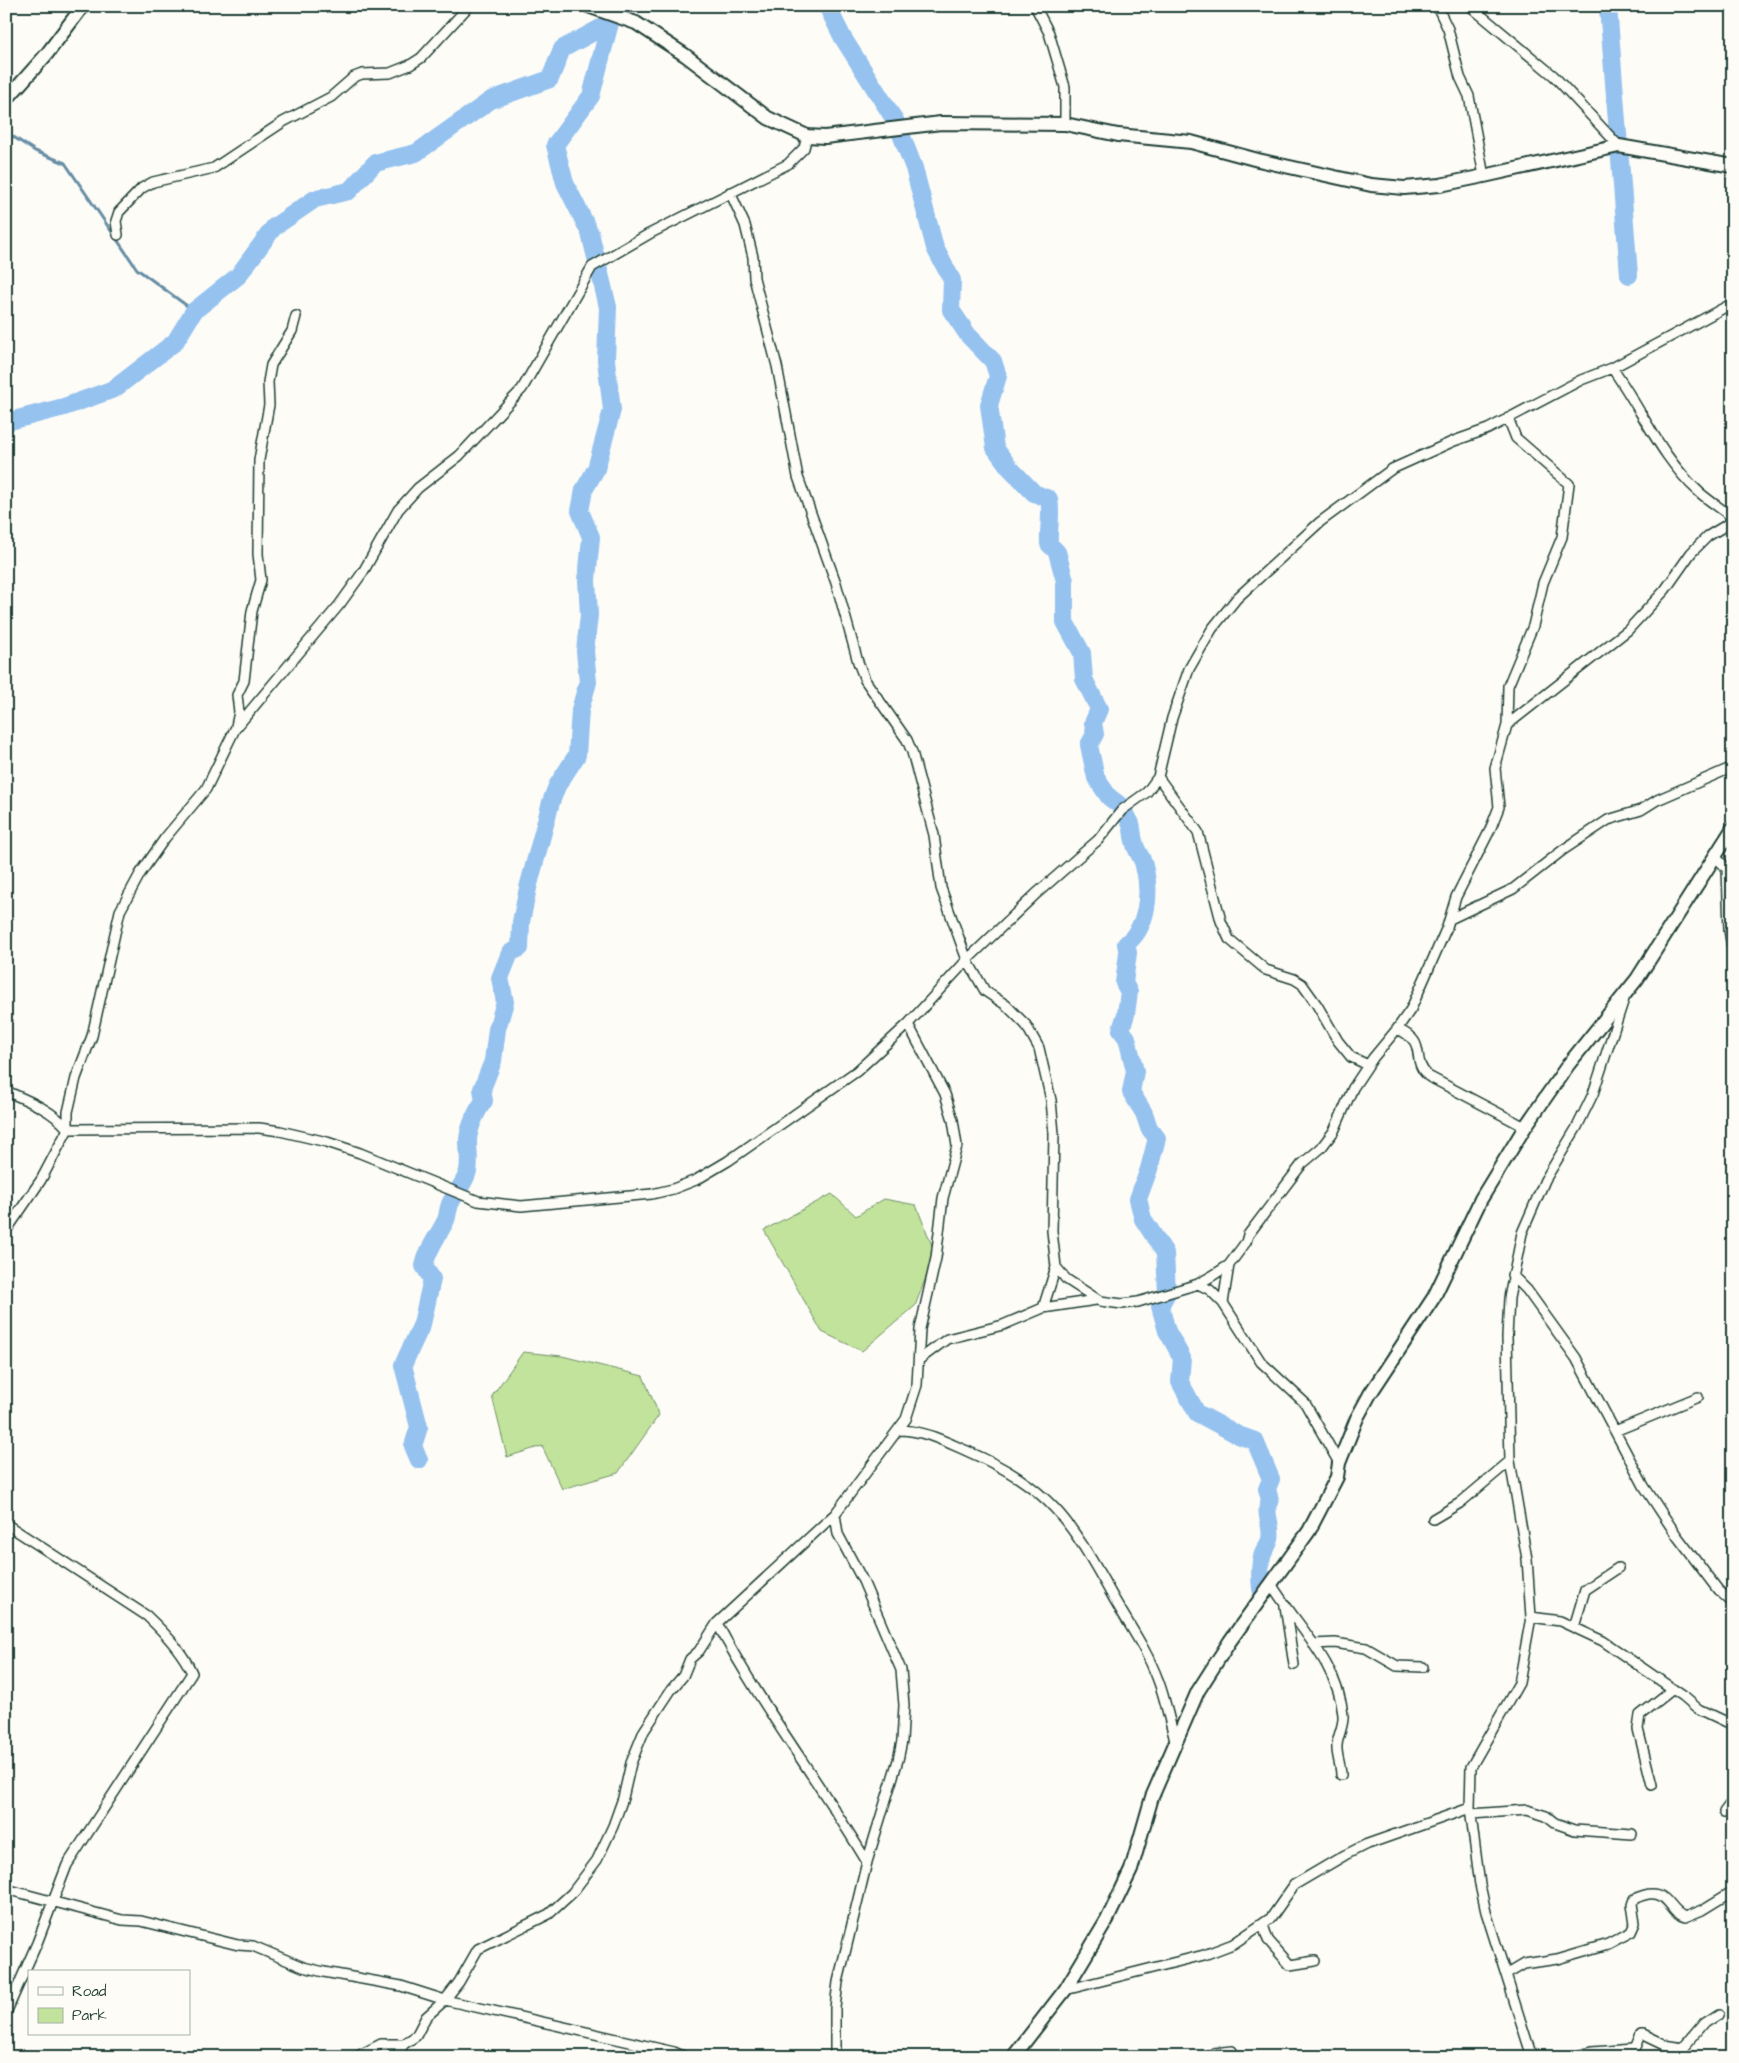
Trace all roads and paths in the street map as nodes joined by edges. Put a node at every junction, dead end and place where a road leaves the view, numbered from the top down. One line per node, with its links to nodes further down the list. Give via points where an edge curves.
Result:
1 (83, 6): 7 (street)
2 (469, 6): 14 (street, via 421,58 401,70 354,77 331,97 283,122 214,168 153,182 142,188 120,212 116,221)
3 (588, 6): 9 (street, via 636,23 685,55 768,118)
4 (1035, 6): 8 (street, via 1049,33 1065,87)
5 (1437, 6): 12 (street, via 1448,29 1460,77 1469,96)
6 (1470, 6): 10 (street, via 1554,76)
7 (6, 100)
8 (1065, 124): 9 (street, via 941,123); 12 (street, via 1118,135 1191,142 1372,185 1404,188)
9 (808, 136): 13 (street, via 804,148 792,160)
10 (1618, 146): 11 (street); 12 (street)
11 (1733, 166)
12 (1484, 176)
13 (730, 192): 21 (street, via 592,267 522,389 458,456 418,488 398,510 364,572); 28 (street, via 745,225 753,257 754,278 777,366 798,476 865,680 912,752 934,835 941,888)
14 (118, 235)
15 (1733, 303): 17 (street)
16 (296, 316): 21 (street, via 292,331 272,365 268,382 269,405 259,460 258,554 261,580 252,611 244,681 237,695 239,712)
17 (1612, 368): 18 (street, via 1581,380); 19 (street, via 1684,477)
18 (1508, 418): 20 (street, via 1516,438 1569,484 1569,495 1562,537 1543,583 1533,626 1508,686); 23 (street, via 1392,469 1320,522 1237,598 1212,629 1189,669 1172,718)
19 (1733, 519): 20 (street, via 1708,536 1628,630)
20 (1506, 725): 26 (street, via 1495,768 1499,807 1456,897)
21 (235, 729): 35 (street, via 206,789 165,838 120,911 92,1036 76,1078 68,1112)
22 (1733, 768): 26 (street, via 1641,810 1608,820 1568,846 1513,890)
23 (1158, 777): 28 (street, via 1147,792 1122,810 1098,840); 32 (street, via 1198,832 1221,921 1229,939 1266,970 1302,984 1351,1057)
24 (1733, 828): 25 (street)
25 (1715, 856): 27 (street, via 1727,869); 29 (street)
26 (1450, 919): 31 (street, via 1424,982)
27 (1733, 953)
28 (967, 960): 30 (street); 38 (street, via 987,994 1006,1005 1026,1025 1039,1048 1051,1100 1054,1134 1052,1231)
29 (1627, 992): 34 (street, via 1568,1065); 39 (street, via 1592,1094 1545,1180 1522,1233)
30 (908, 1024): 35 (street, via 840,1085 728,1161 673,1190 652,1194 505,1205 478,1201 327,1142 280,1131 259,1128); 44 (street, via 945,1094 957,1146 943,1198 936,1258 920,1330)
31 (1397, 1029): 32 (street); 34 (street, via 1416,1041 1420,1065 1428,1076)
32 (1368, 1065): 37 (street, via 1353,1088 1334,1131 1321,1148 1302,1164)
33 (6, 1091): 35 (street, via 51,1114)
34 (1525, 1127): 49 (street, via 1481,1199 1434,1297 1370,1394)
35 (68, 1129): 36 (street, via 37,1186)
36 (6, 1231)
37 (1229, 1265): 40 (street); 42 (street)
38 (1056, 1267): 41 (street, via 1066,1279); 43 (street)
39 (1512, 1275): 47 (street, via 1527,1290 1576,1358); 48 (street, via 1507,1337)
40 (1198, 1284): 41 (street, via 1138,1302 1122,1304); 42 (street)
41 (1097, 1300): 43 (street)
42 (1223, 1303): 49 (street, via 1261,1362 1305,1403)
43 (1043, 1308): 44 (street, via 1003,1325 947,1339)
44 (920, 1359): 46 (street, via 913,1403)
45 (1698, 1396): 47 (street)
46 (898, 1430): 50 (street); 65 (street, via 915,1430 988,1460 1026,1481 1061,1513 1147,1655 1159,1682)
47 (1615, 1431): 55 (street, via 1644,1486 1677,1536 1718,1590)
48 (1510, 1461): 51 (street, via 1460,1504); 57 (street, via 1527,1559)
49 (1340, 1463): 54 (street, via 1337,1477 1309,1532)
50 (835, 1514): 58 (street); 72 (street, via 838,1534 895,1654 903,1686 902,1741)
51 (1433, 1519)
52 (6, 1524): 75 (street, via 148,1616 164,1632 192,1673 90,1827)
53 (1618, 1568): 59 (street, via 1585,1590)
54 (1272, 1585): 56 (street); 65 (street, via 1211,1669)
55 (1733, 1603)
56 (1285, 1605): 60 (street); 61 (street)
57 (1531, 1617): 59 (street, via 1560,1621); 69 (street, via 1519,1683 1471,1767)
58 (717, 1623): 72 (street, via 741,1668); 80 (street, via 644,1731 613,1826 585,1877 549,1914 478,1949)
59 (1574, 1627): 63 (street, via 1603,1640)
60 (1313, 1644): 62 (street, via 1335,1643 1366,1648 1397,1666); 66 (street, via 1337,1690 1343,1715 1336,1745)
61 (1294, 1665)
62 (1423, 1667)
63 (1672, 1688): 64 (street, via 1697,1708); 67 (street, via 1638,1720)
64 (1733, 1725)
65 (1176, 1742): 79 (street, via 1152,1797 1122,1892)
66 (1341, 1775)
67 (1652, 1785)
68 (1733, 1800): 70 (street)
69 (1471, 1811): 71 (street, via 1527,1810 1575,1830); 76 (street, via 1388,1836 1345,1855 1294,1885 1281,1906); 78 (street, via 1486,1912)
70 (1724, 1812)
71 (1632, 1834)
72 (868, 1862): 88 (street, via 838,1982)
73 (6, 1888): 75 (street)
74 (1733, 1891): 78 (street, via 1684,1917 1667,1898 1659,1895 1634,1898 1632,1932 1608,1944 1524,1964)
75 (52, 1900): 80 (street, via 122,1920 141,1921 253,1946 303,1967 401,1986); 81 (street)
76 (1263, 1925): 77 (street, via 1268,1940 1290,1965); 79 (street, via 1222,1949)
77 (1315, 1961)
78 (1507, 1974): 91 (street)
79 (1065, 1990): 89 (street)
80 (445, 2000): 83 (street, via 426,2017 416,2036); 87 (street)
81 (6, 2013)
82 (1717, 2015): 92 (street, via 1703,2024 1683,2048 1641,2035 1633,2049)
83 (404, 2044): 85 (street, via 381,2044); 86 (street)
84 (1232, 2051): 90 (street, via 1214,2053)
85 (356, 2057)
86 (396, 2057)
87 (685, 2057)
88 (835, 2057)
89 (1013, 2057)
90 (1209, 2057)
91 (1532, 2057)
92 (1572, 2057)

